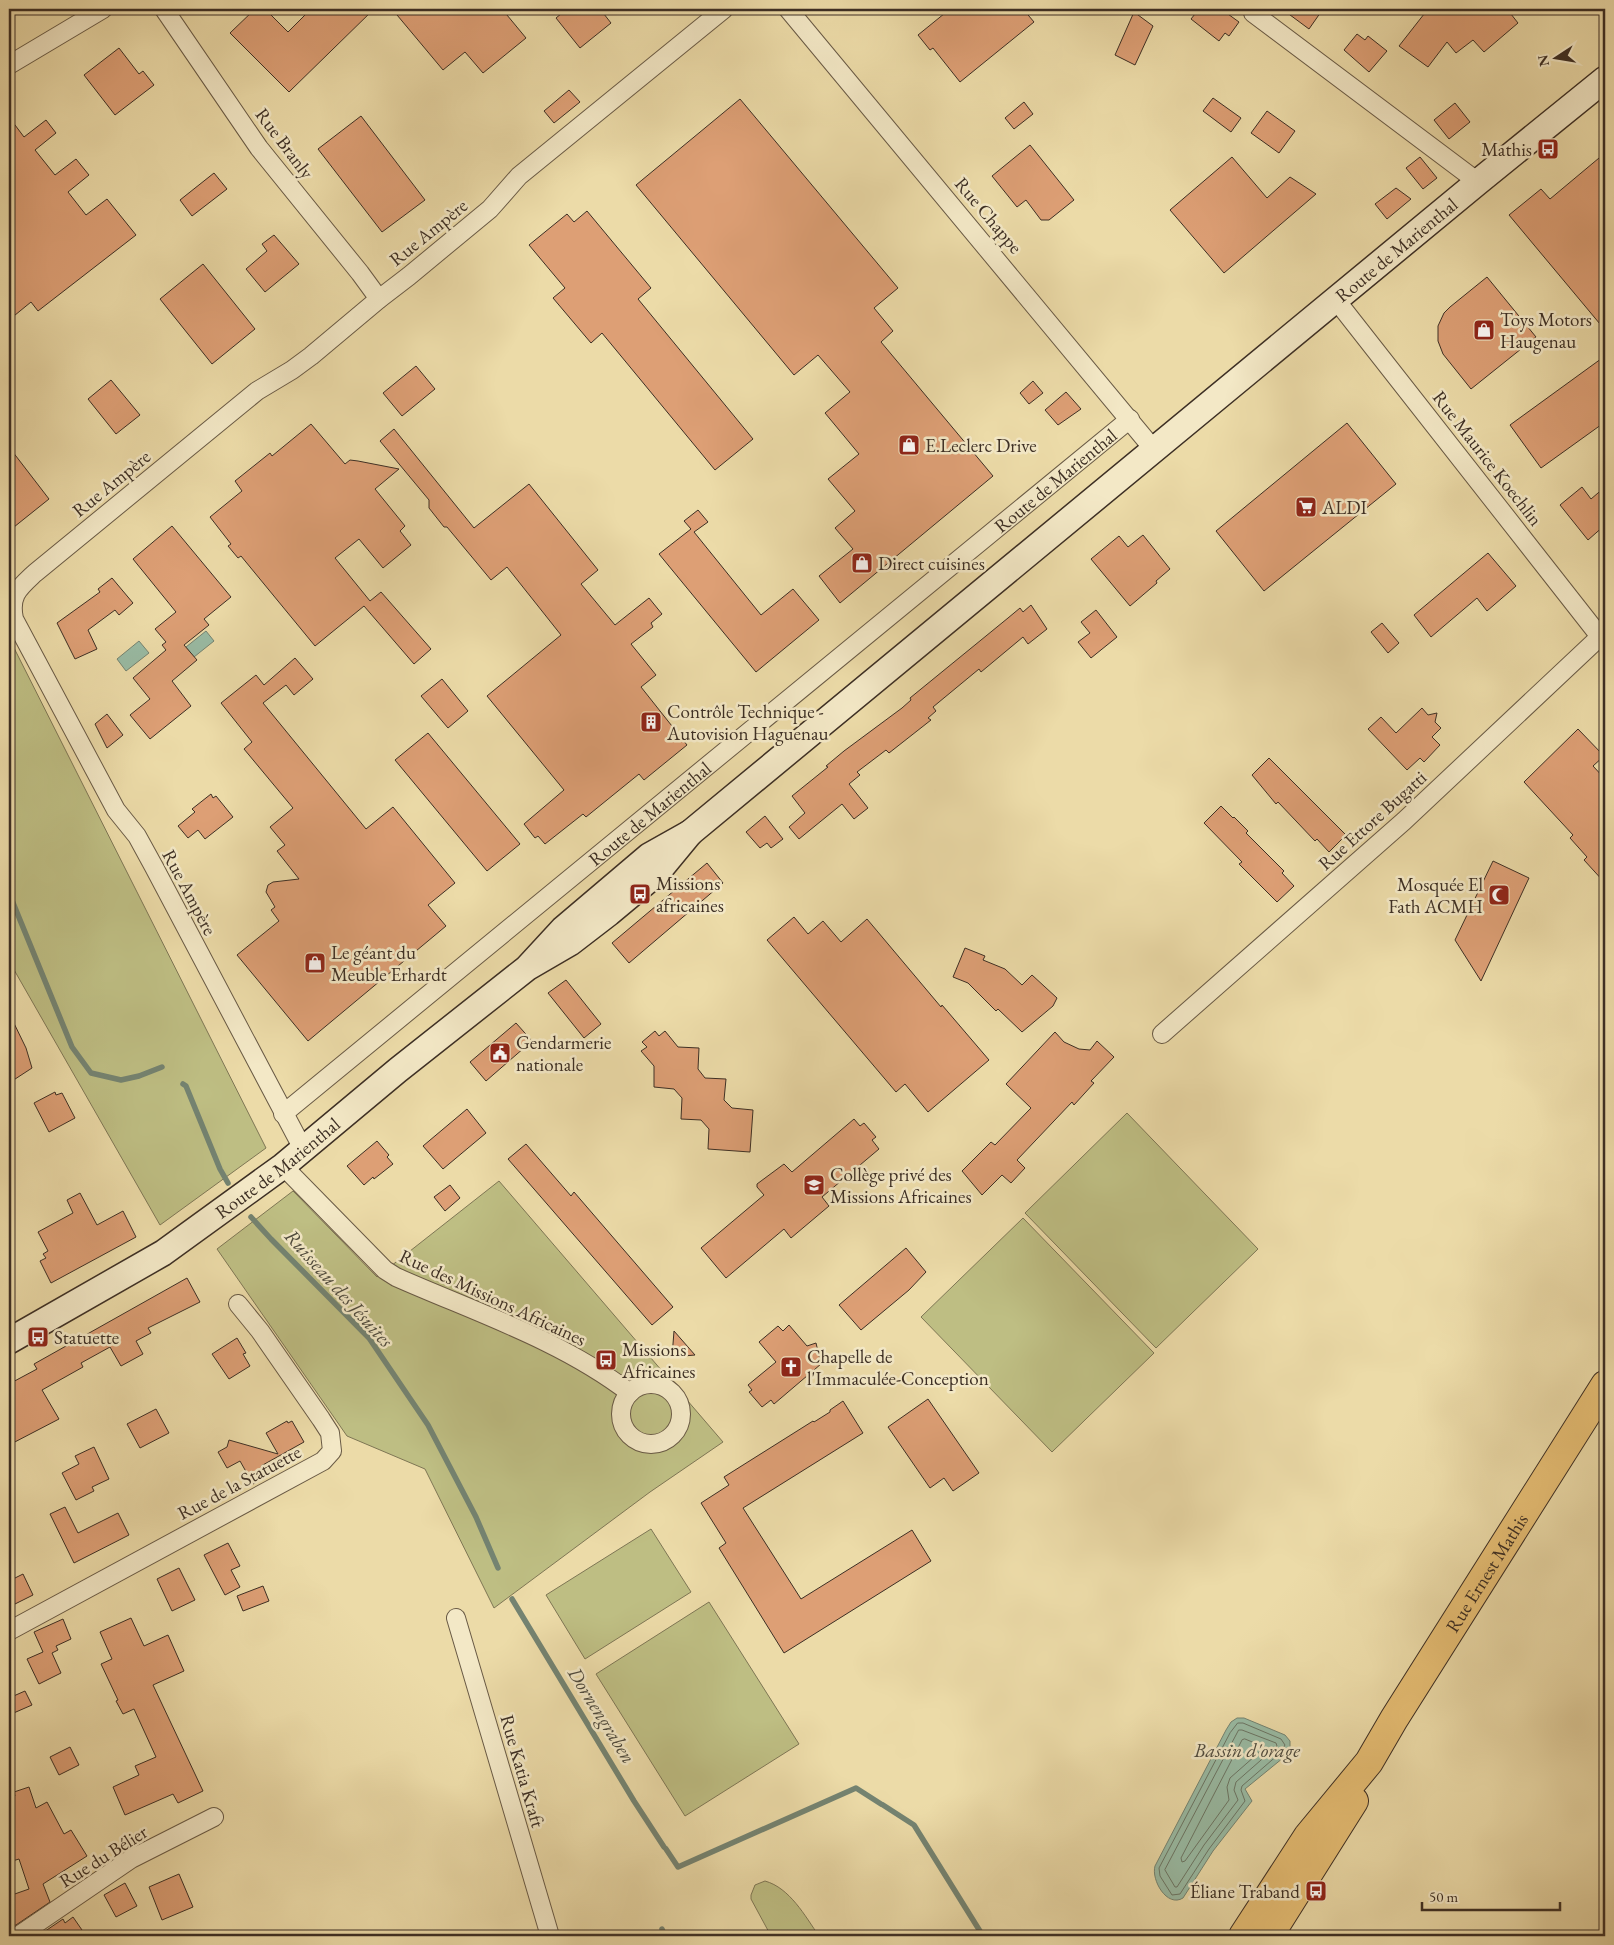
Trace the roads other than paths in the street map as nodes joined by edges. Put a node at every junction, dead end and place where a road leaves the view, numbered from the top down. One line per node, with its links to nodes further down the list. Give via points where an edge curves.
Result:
1 (103, 9): 6 (street)
2 (164, 9): 9 (street, Rue Branly, via 259,148)
3 (724, 9): 9 (street, Rue Ampère, via 519,176 490,209)
4 (788, 9): 11 (street, Rue Chappe)
5 (1253, 13): 8 (street, Route de Marienthal)
6 (9, 65)
7 (1605, 79): 8 (street, Route de Marienthal)
8 (1478, 182): 10 (street, Route de Marienthal)
9 (379, 299): 15 (street, Rue Ampère, via 292,370 257,391 35,573 13,598 14,618 116,810 137,836 154,867)
10 (1336, 300): 12 (street, Route de Marienthal); 13 (street, Rue Maurice Koechlin)
11 (1130, 419): 12 (street, Rue Chappe); 15 (street, Route de Marienthal)
12 (1155, 451): 16 (street, Route de Marienthal, via 690,834 657,873 609,913 570,943 527,968)
13 (1604, 637): 14 (street, Rue Ettore Bugatti, via 1404,821)
14 (1162, 1034)
15 (284, 1114): 16 (street, Rue Ampère)
16 (303, 1149): 17 (street, Route de Marienthal)
17 (283, 1166): 19 (street, Route de Marienthal, via 163,1253); 21 (street, Rue des Missions Africaines, via 385,1270 539,1340 599,1371)
18 (238, 1304): 23 (street, Rue de la Statuette, via 330,1433 332,1451 323,1461)
19 (9, 1341)
20 (1605, 1385): 24 (main road, Rue Ernest Mathis)
21 (630, 1393)
22 (456, 1618): 27 (street, Rue Katia Kraft)
23 (9, 1631)
24 (1368, 1762): 28 (main road, Rue Ernest Mathis, via 1308,1836); 29 (main road, Rue Ernest Mathis, via 1352,1806)
25 (214, 1817): 26 (street, Rue du Bélier, via 131,1859)
26 (18, 1936)
27 (550, 1936)
28 (1243, 1936)
29 (1270, 1936)

